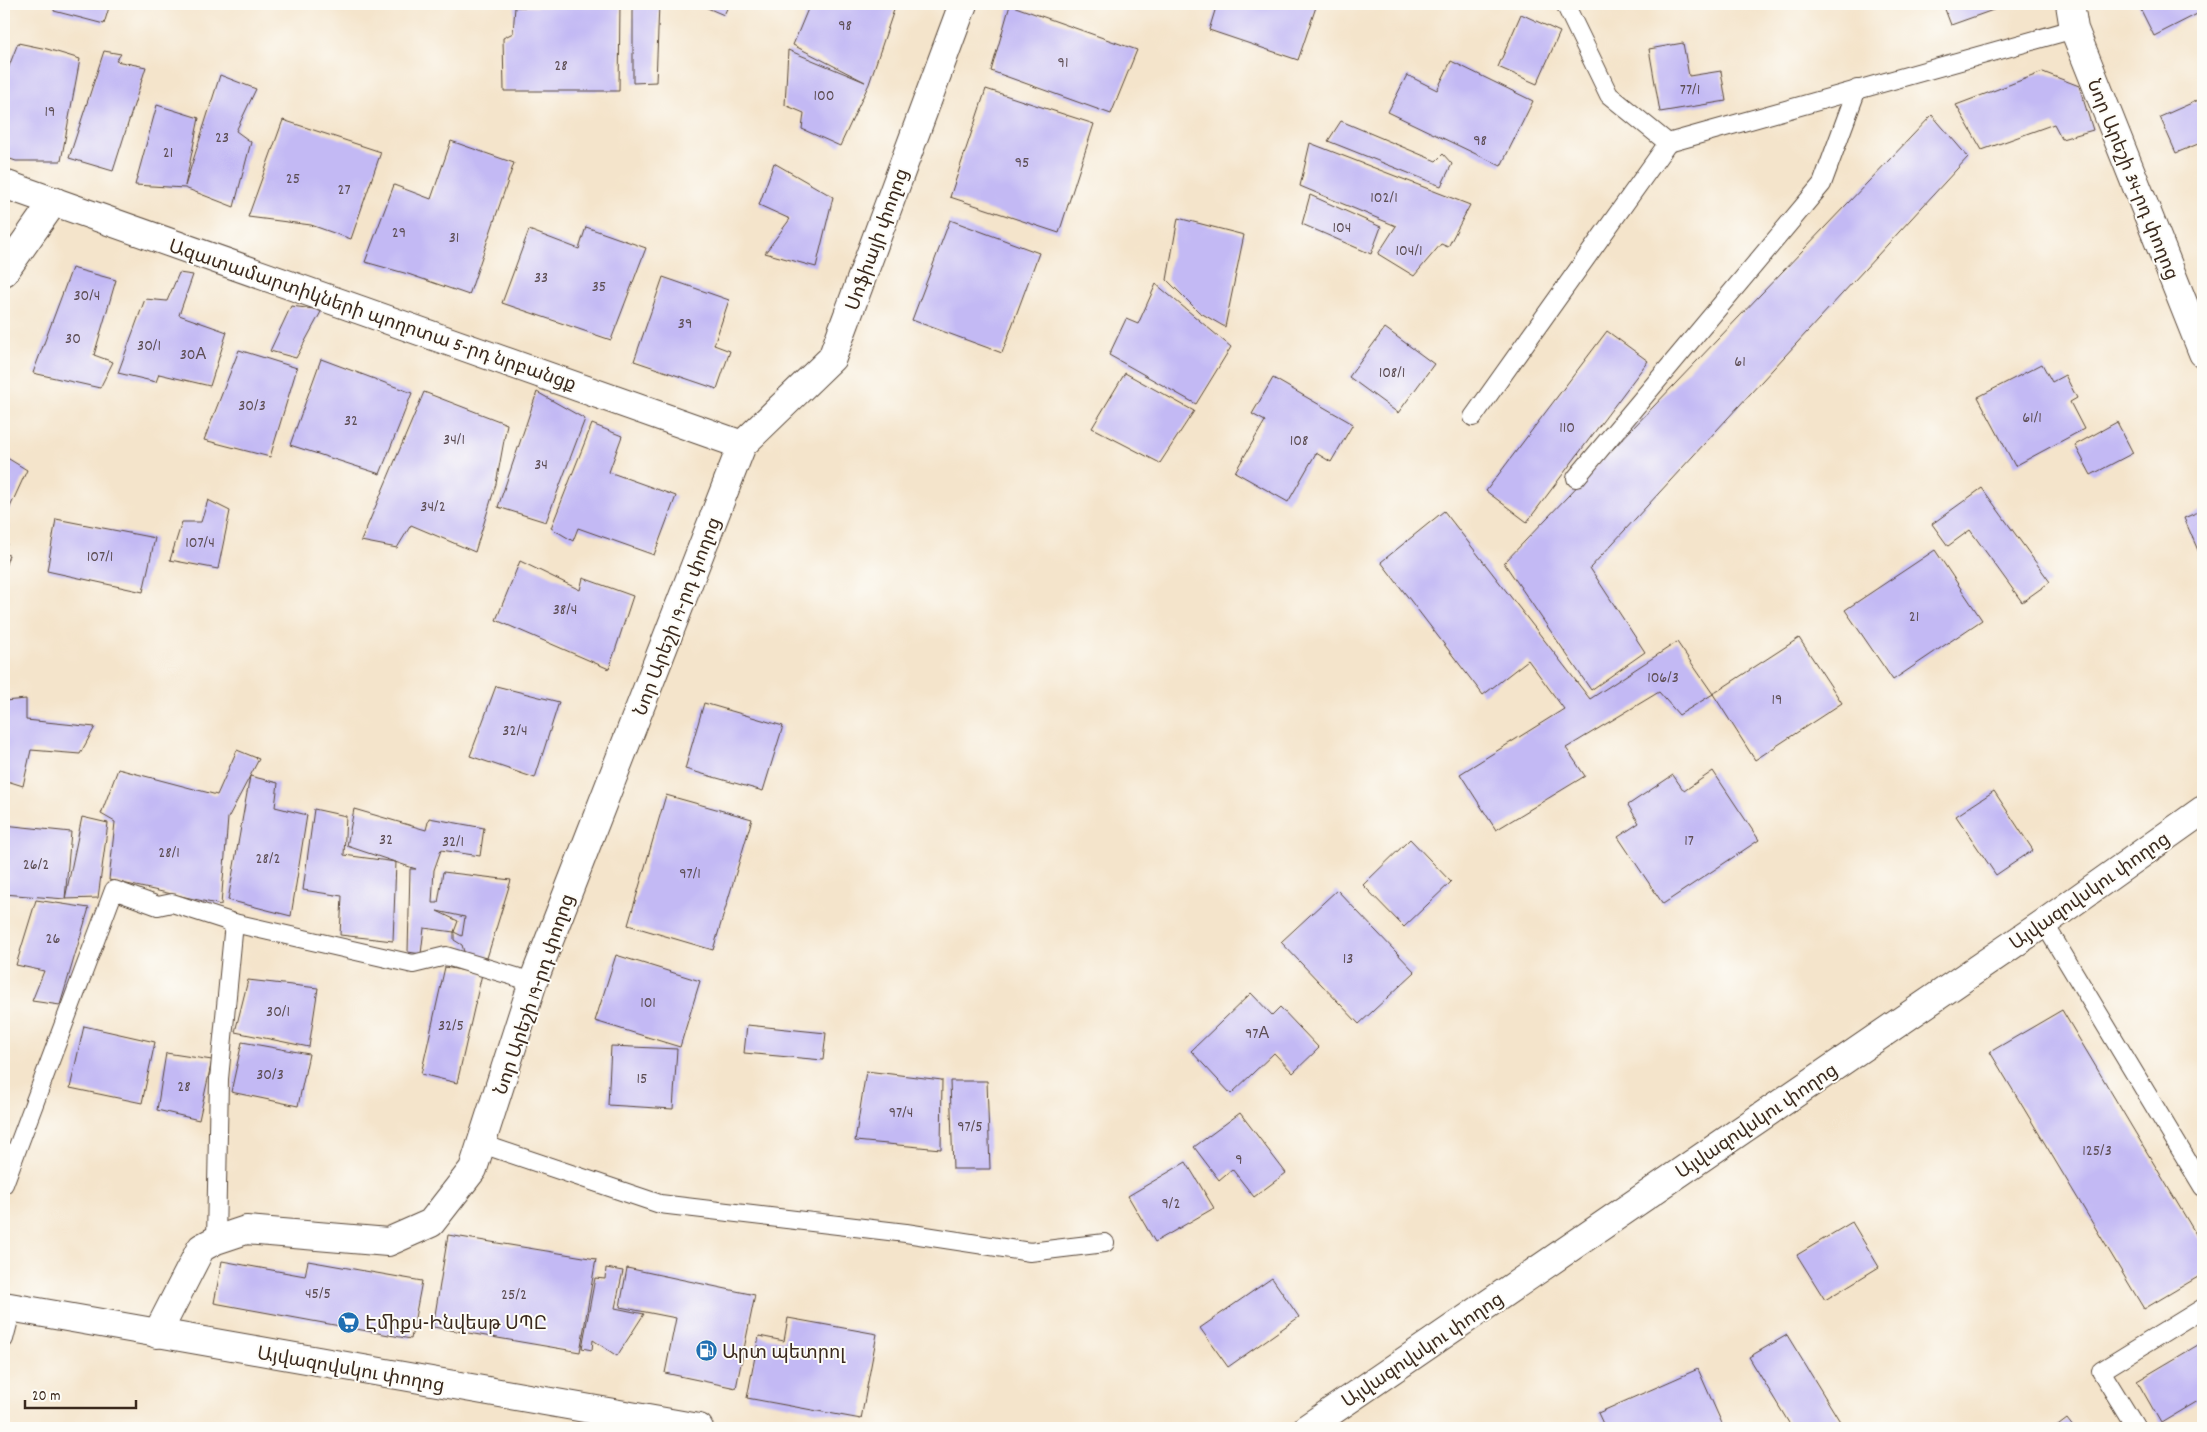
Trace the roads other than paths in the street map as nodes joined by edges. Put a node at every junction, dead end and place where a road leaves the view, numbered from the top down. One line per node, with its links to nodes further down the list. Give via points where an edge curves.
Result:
1 (963, 4): 11 (street, Սոֆիայի փողոց, via 832,358)
2 (1565, 4): 5 (lane, via 1609,95)
3 (2072, 16): 4 (lane); 9 (street, Նոր Արեշի 34-րդ փողոց)
4 (1857, 90): 5 (lane); 12 (lane, via 1822,184)
5 (1668, 142): 10 (lane)
6 (4, 184): 7 (street, Ազատամարտիկների պողոտա 5-րդ նրբանցք)
7 (54, 201): 8 (street); 11 (street, Ազատամարտիկների պողոտա 5-րդ նրբանցք)
8 (4, 272)
9 (2203, 353)
10 (1473, 417)
11 (742, 445): 16 (street, Նոր Արեշի 19-րդ փողոց)
12 (1576, 478)
13 (2203, 810): 15 (street, Այվազովսկու փողոց)
14 (234, 923): 16 (lane, via 413,964 446,956); 18 (lane, via 172,903 158,906 114,890); 20 (lane, via 219,1079)
15 (2044, 923): 19 (lane); 27 (street, Այվազովսկու փողոց)
16 (533, 982): 17 (street, Նոր Արեշի 19-րդ փողոց)
17 (482, 1144): 20 (street, Նոր Արեշի 19-րդ փողոց, via 473,1169 431,1224 388,1242 246,1230); 21 (lane, via 660,1204 906,1233 1030,1252)
18 (4, 1184)
19 (2203, 1186)
20 (216, 1240): 24 (street, Նոր Արեշի 19-րդ փողոց, via 201,1248)
21 (1104, 1243)
22 (8, 1307): 24 (street, Այվազովսկու փողոց); 25 (lane)
23 (2203, 1308): 28 (lane, via 2101,1371)
24 (157, 1334): 26 (street, Այվազովսկու փողոց)
25 (4, 1339)
26 (699, 1428)
27 (1307, 1428)
28 (2136, 1428)

